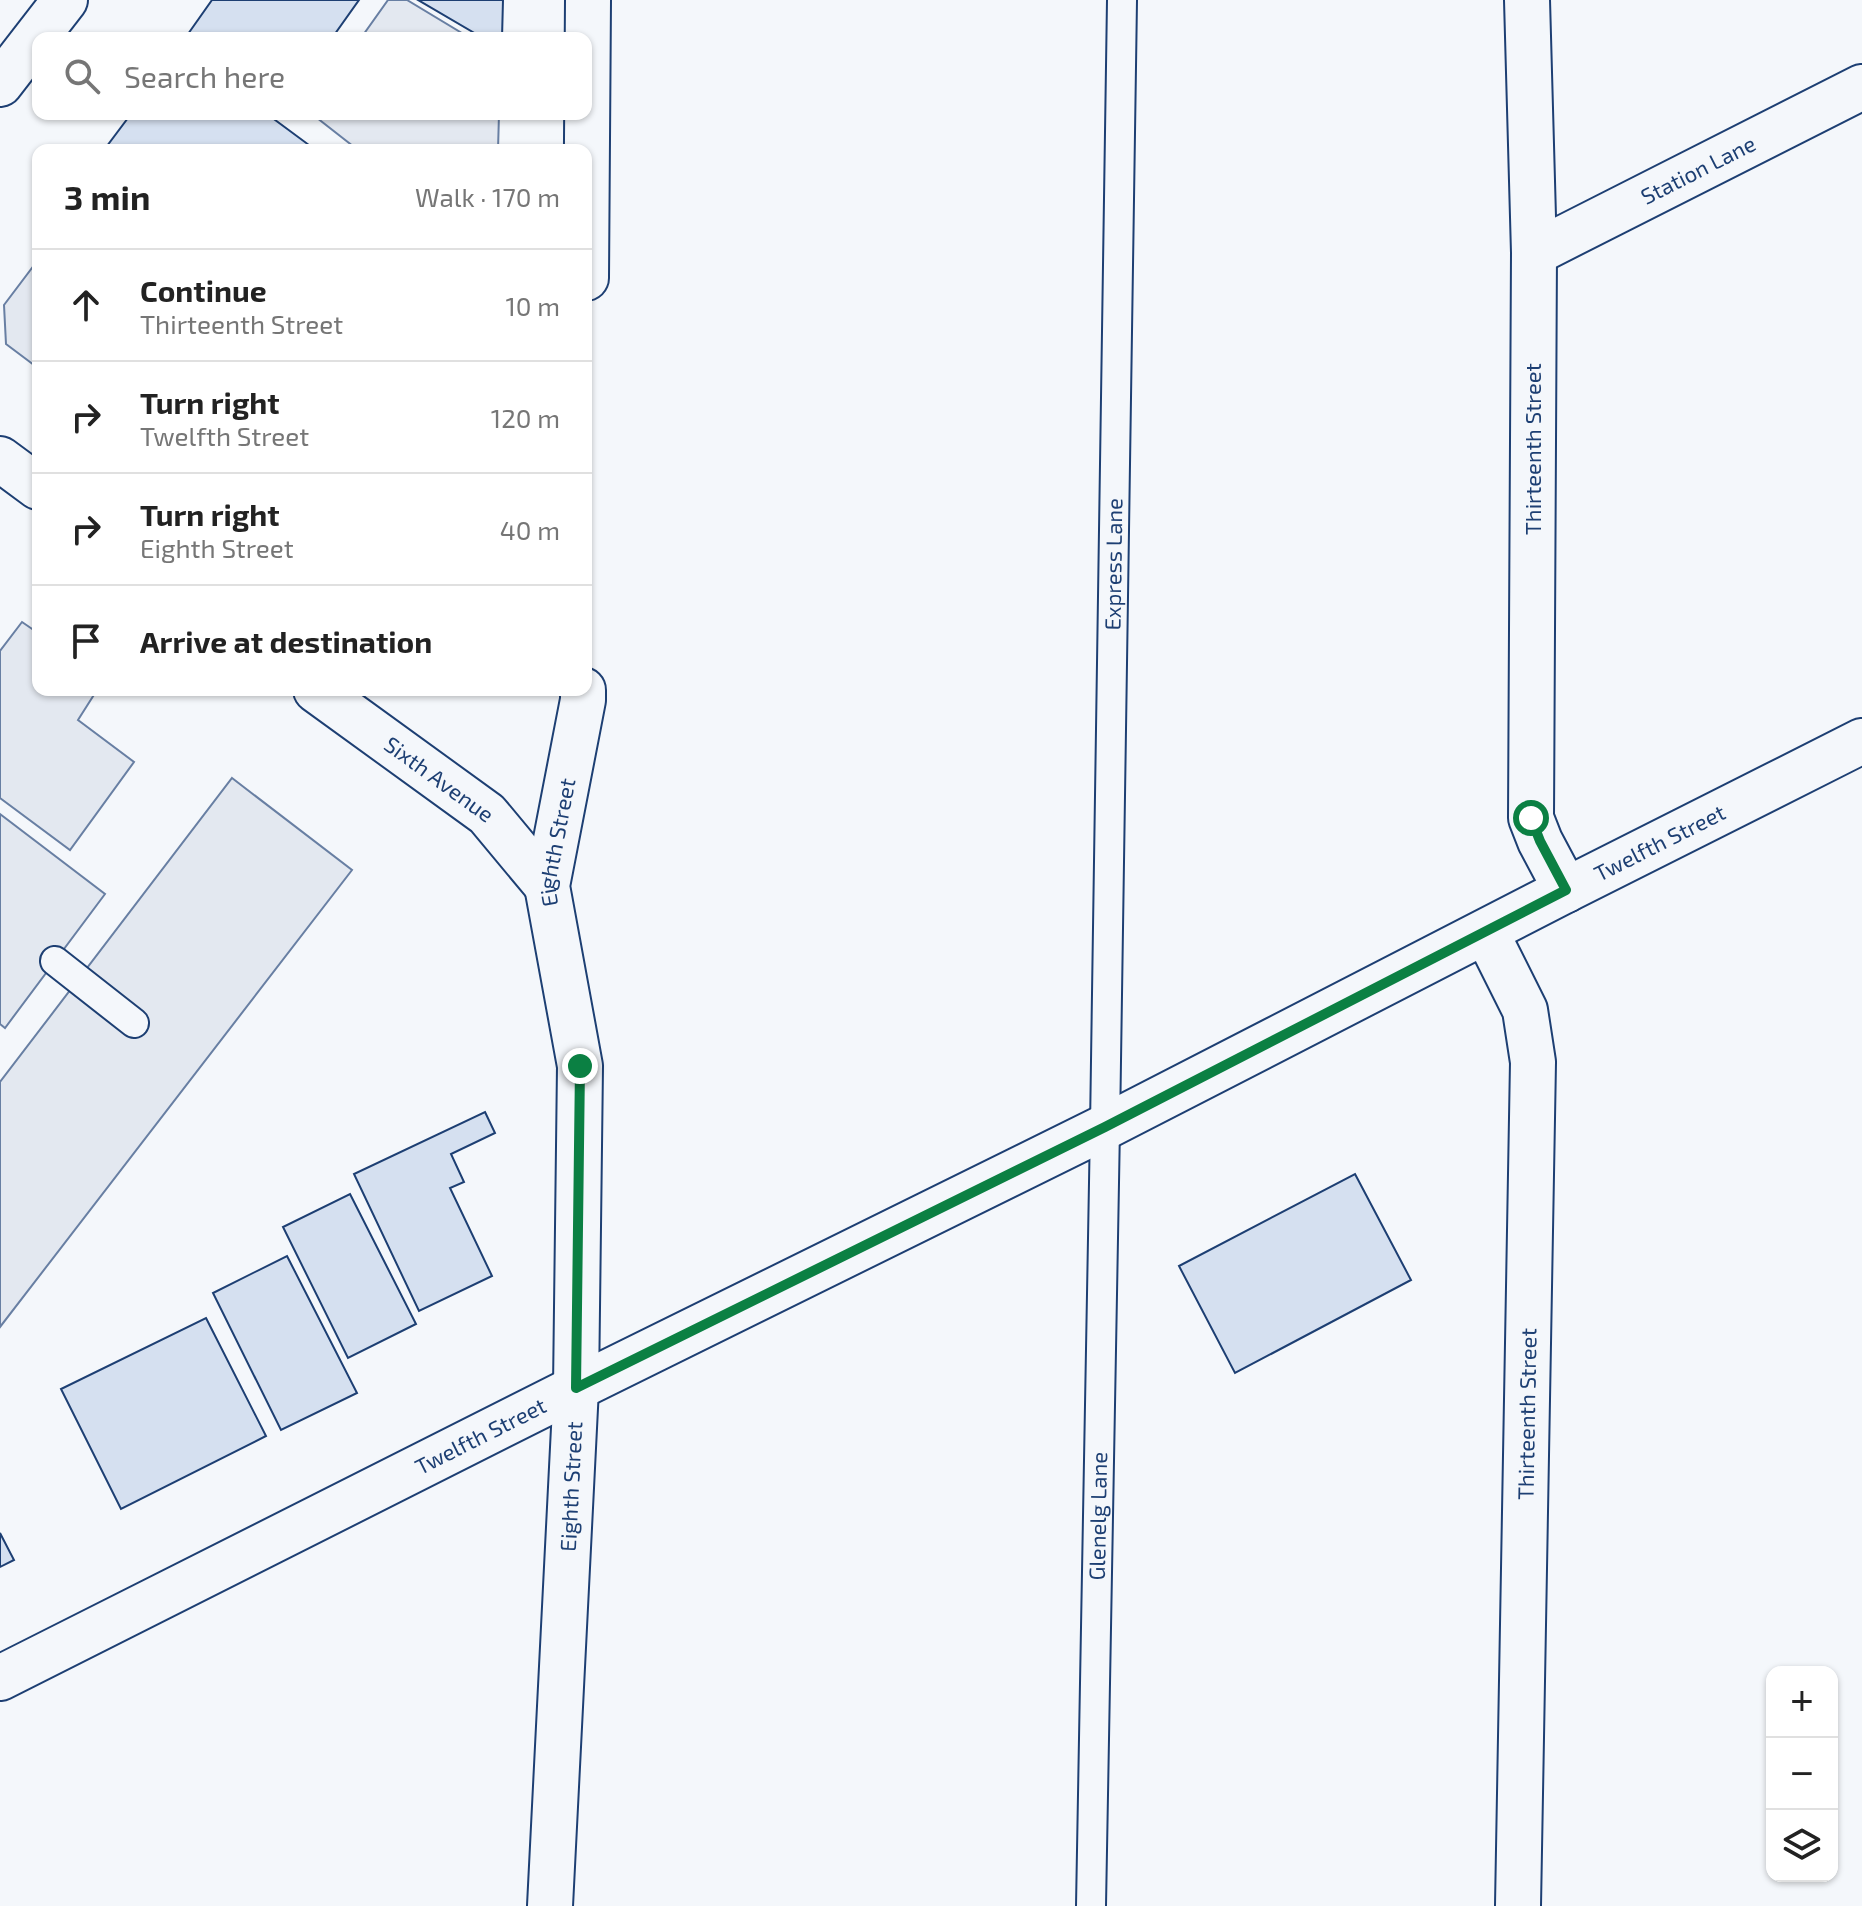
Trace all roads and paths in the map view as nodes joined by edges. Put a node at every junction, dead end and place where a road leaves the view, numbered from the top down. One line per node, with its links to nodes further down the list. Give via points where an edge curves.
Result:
1 (65, 0): 5 (street)
2 (588, 0): 6 (street)
3 (1122, 0): 23 (lane, Express Lane)
4 (1527, 0): 12 (street, Thirteenth Street)
5 (40, 32)
6 (588, 32)
7 (32, 43): 8 (street)
8 (0, 84)
9 (1862, 87): 12 (street, Station Lane)
10 (587, 120): 11 (street)
11 (587, 144)
12 (1534, 253): 19 (street, Thirteenth Street, via 1531,818)
13 (0, 459): 14 (street)
14 (32, 483)
15 (324, 696): 18 (street, Sixth Avenue, via 487,814)
16 (583, 696): 18 (street, Eighth Street)
17 (1862, 741): 19 (street, Twelfth Street)
18 (547, 886): 24 (street, Eighth Street, via 580,1066)
19 (1566, 890): 20 (street, Twelfth Street)
20 (1486, 932): 23 (street, Twelfth Street); 28 (street, Thirteenth Street, via 1525,1010 1533,1062)
21 (55, 961): 22 (lane)
22 (134, 1023)
23 (1105, 1127): 24 (street, Twelfth Street); 27 (lane, Glenelg Lane)
24 (576, 1388): 25 (street, Twelfth Street); 26 (street, Eighth Street)
25 (0, 1678)
26 (550, 1906)
27 (1091, 1906)
28 (1518, 1906)

